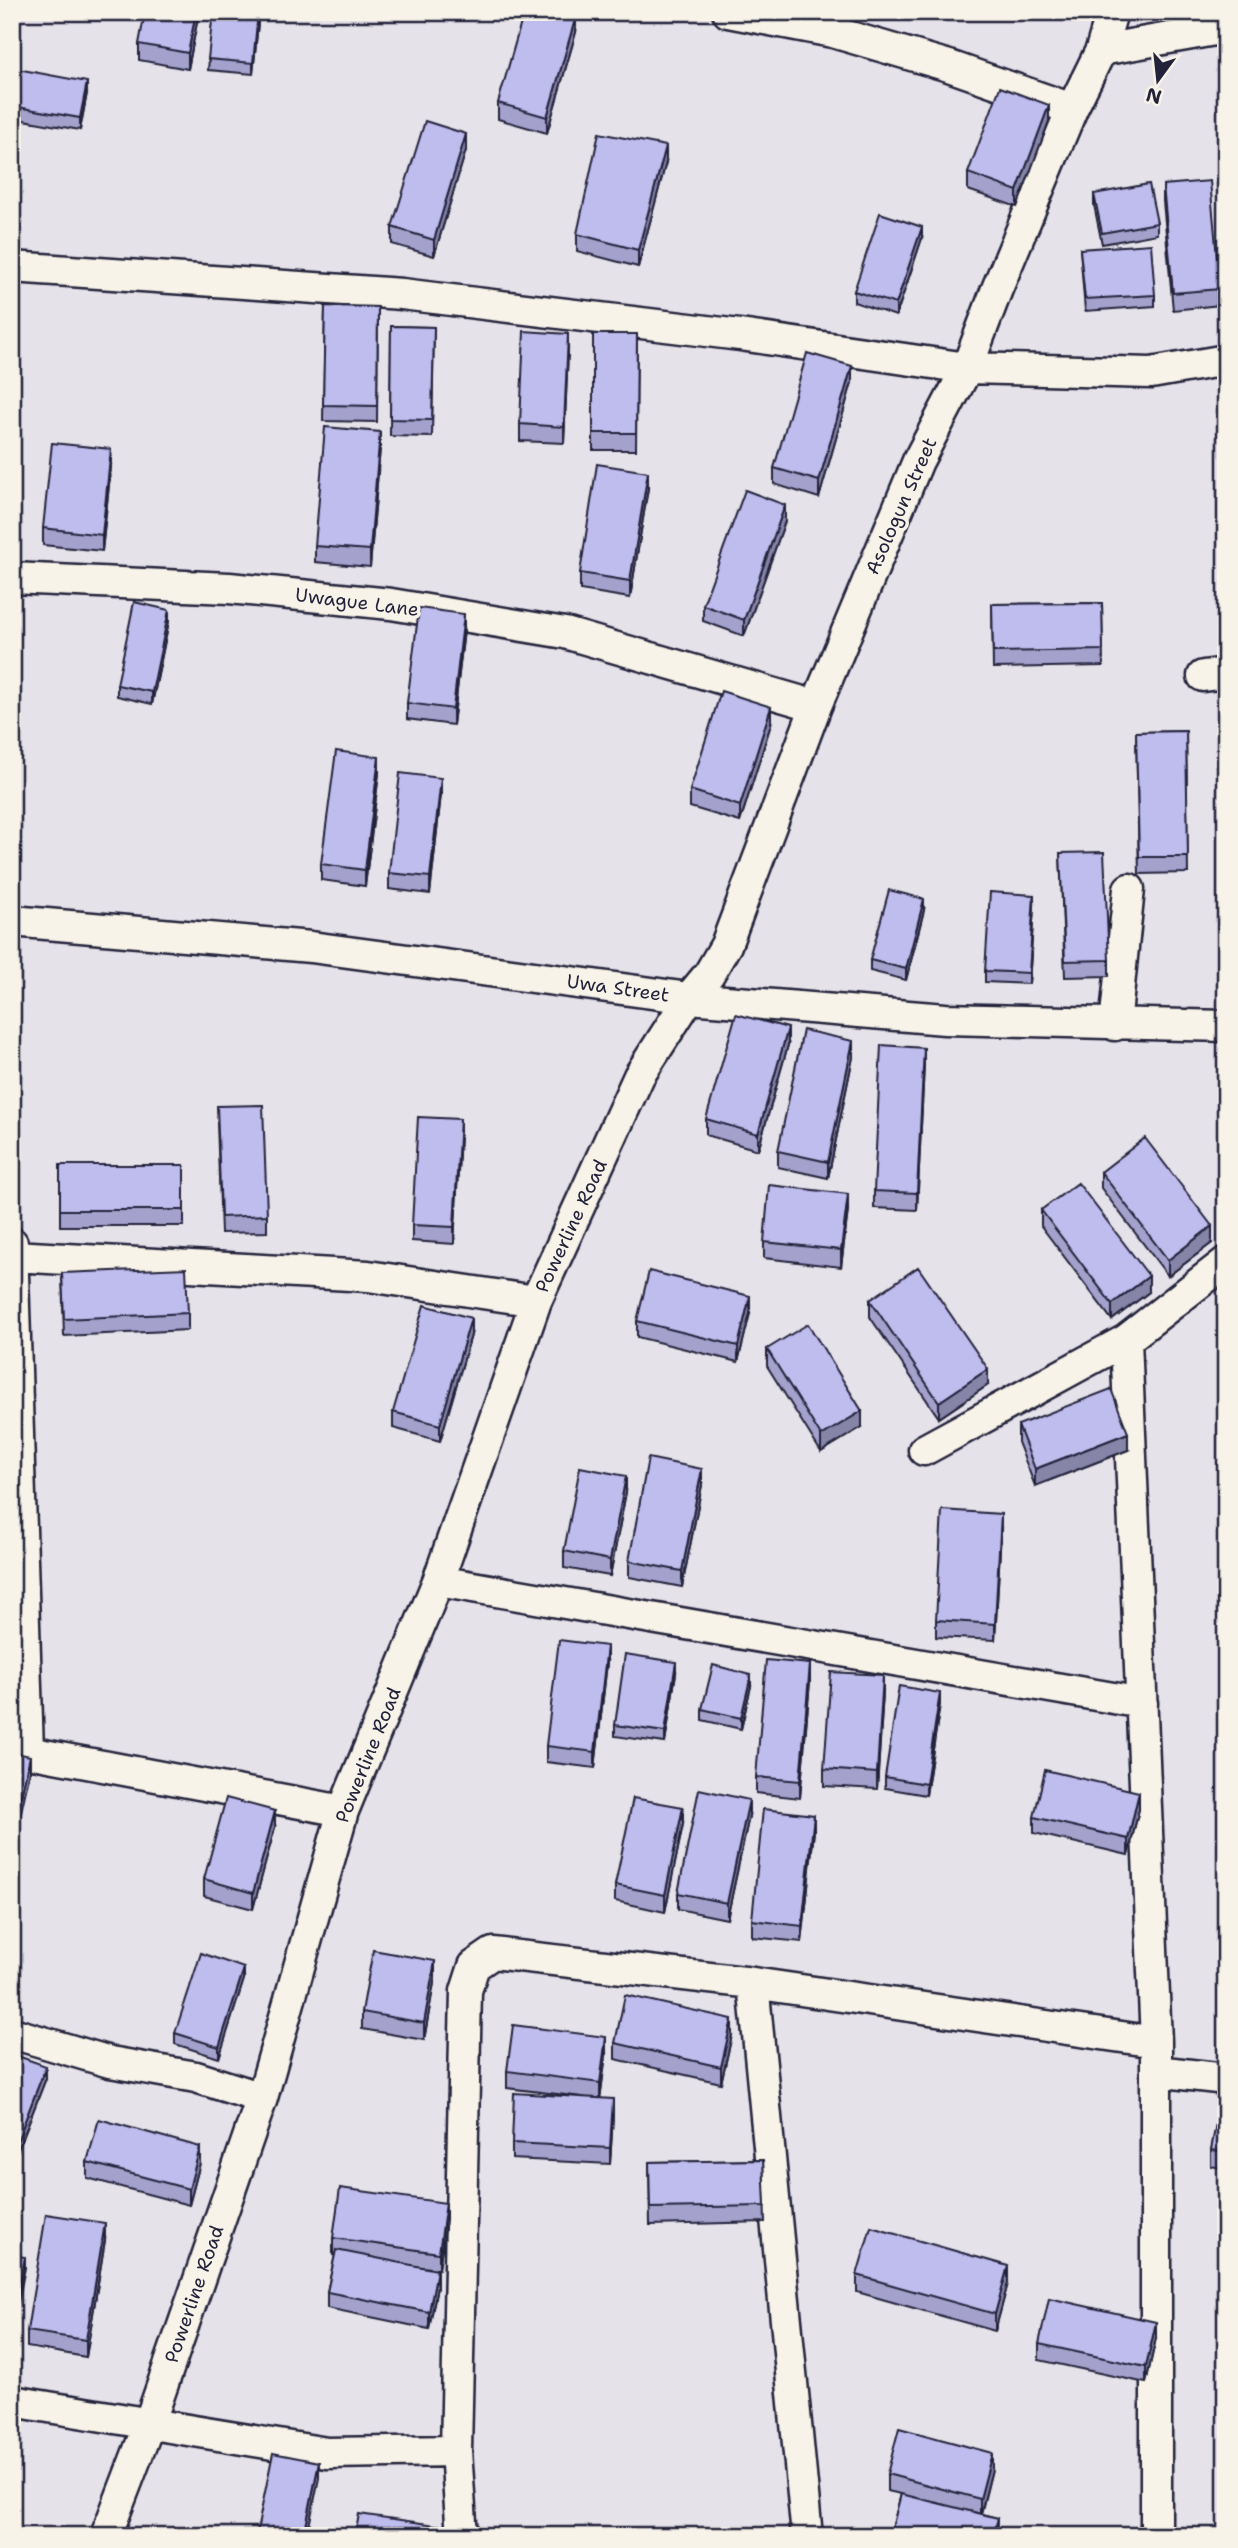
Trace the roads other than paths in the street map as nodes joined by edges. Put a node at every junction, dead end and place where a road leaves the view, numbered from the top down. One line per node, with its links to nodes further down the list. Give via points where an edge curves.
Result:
1 (728, 12): 3 (street)
2 (1112, 12): 5 (street, Asologun Street)
3 (835, 22): 6 (street)
4 (1226, 27): 5 (street)
5 (1101, 50): 6 (street, Asologun Street)
6 (1072, 109): 9 (street, Asologun Street)
7 (12, 267): 9 (street, via 402,294)
8 (1226, 360): 9 (street, via 1152,373)
9 (967, 368): 11 (street, Asologun Street, via 918,461)
10 (12, 578): 11 (street, Uwague Lane, via 229,588 391,604 565,633)
11 (816, 706): 14 (street, Asologun Street, via 726,945)
12 (1129, 889): 15 (street)
13 (12, 921): 14 (street, Uwa Street, via 311,947)
14 (690, 998): 15 (street, Uwa Street, via 946,1019); 20 (street, Powerline Road, via 639,1076)
15 (1115, 1025): 16 (street, Uwa Street)
16 (1226, 1026)
17 (12, 1243): 18 (street)
18 (13, 1256): 20 (street, via 368,1276); 25 (street)
19 (1226, 1262): 21 (street)
20 (536, 1301): 23 (street, Powerline Road)
21 (1126, 1340): 22 (street); 24 (street)
22 (924, 1450)
23 (438, 1581): 24 (street); 26 (street, Powerline Road)
24 (1142, 1703): 29 (street)
25 (20, 1750): 26 (street)
26 (343, 1811): 31 (street, Powerline Road)
27 (753, 1983): 29 (street); 34 (street, via 493,1953 474,1966 466,1991); 37 (street)
28 (12, 2033): 31 (street, via 110,2062 196,2077)
29 (1156, 2057): 30 (street); 38 (street)
30 (1226, 2079)
31 (262, 2098): 33 (street, Powerline Road)
32 (12, 2401): 33 (street)
33 (149, 2424): 34 (street, via 327,2453); 35 (street, Powerline Road)
34 (456, 2451): 36 (street)
35 (106, 2536)
36 (462, 2536)
37 (807, 2536)
38 (1156, 2536)

